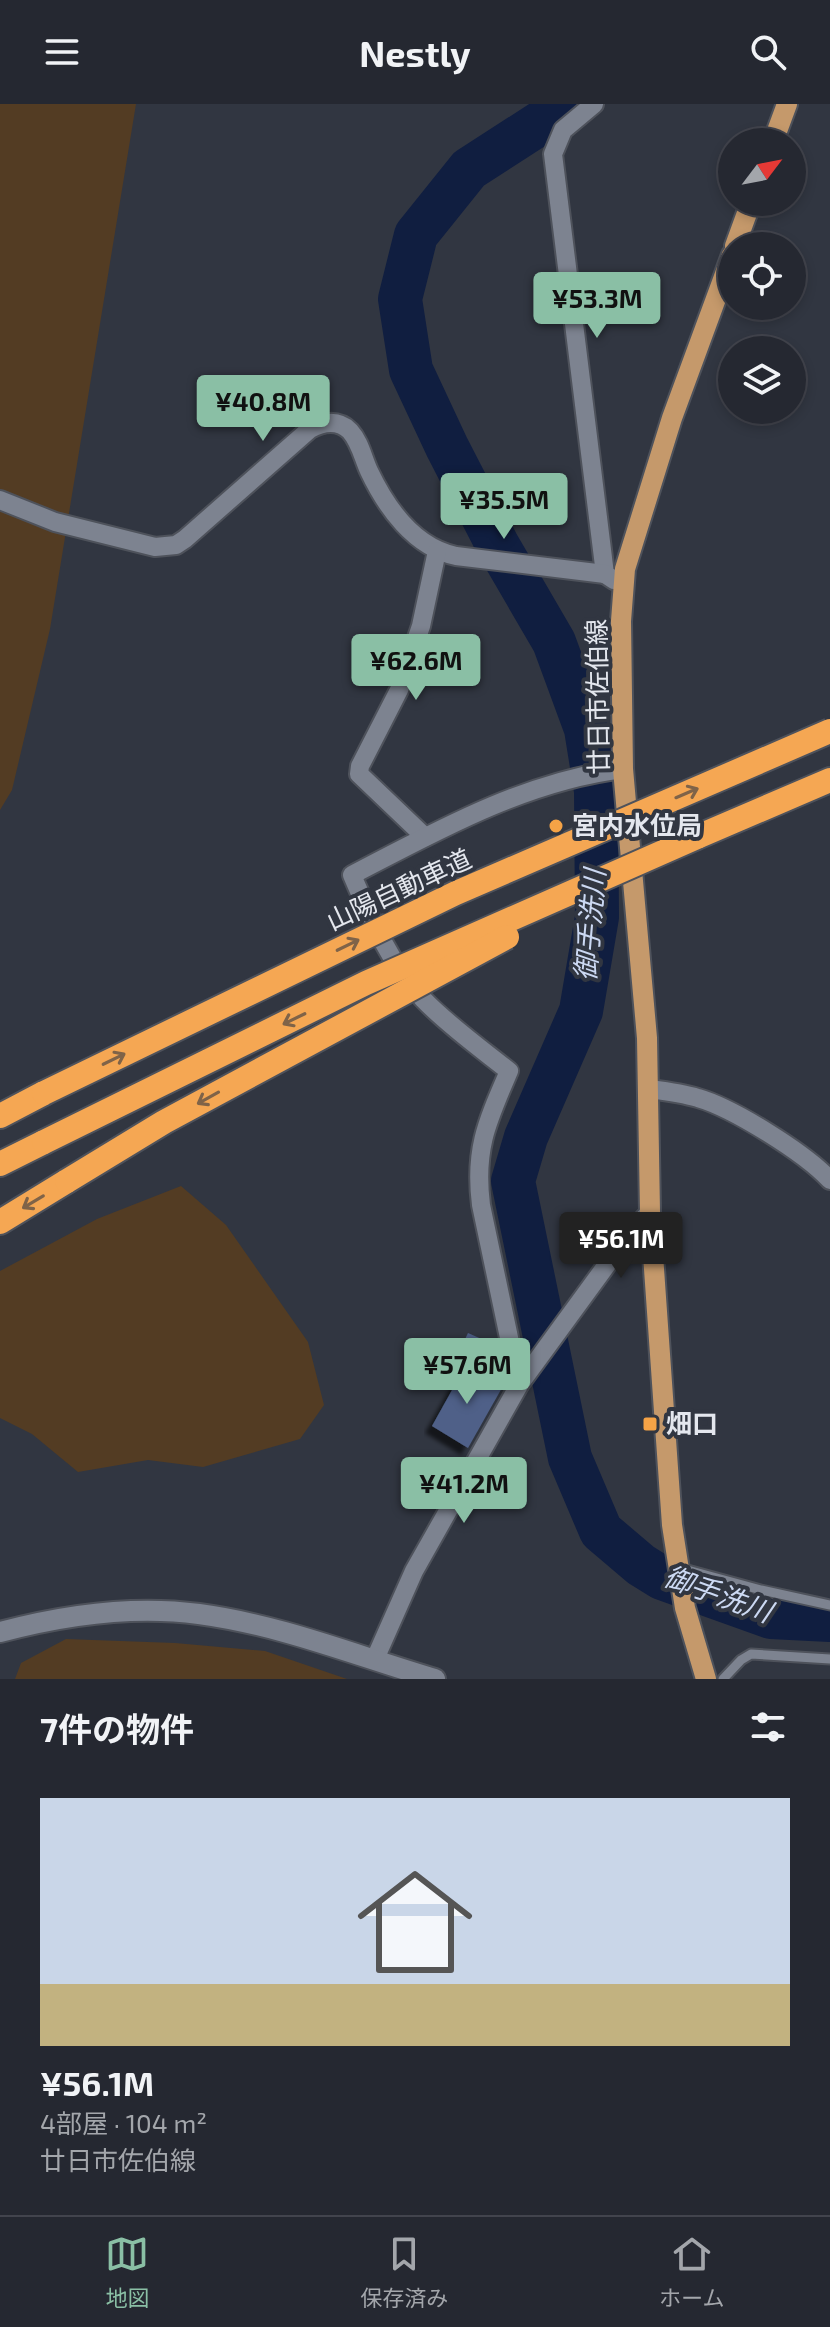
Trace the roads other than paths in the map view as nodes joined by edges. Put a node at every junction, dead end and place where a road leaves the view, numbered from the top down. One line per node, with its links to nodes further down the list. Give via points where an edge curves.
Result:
1 (594, 104): 7 (street, via 563,130 553,154)
2 (787, 104): 3 (main road)
3 (778, 128)
4 (718, 293): 8 (main road, 廿日市佐伯線, via 672,418)
5 (0, 500): 6 (street, via 55,522 165,548 185,539 310,429 336,423 357,440 391,510)
6 (437, 551): 7 (street); 12 (street, via 421,626 399,690 359,774)
7 (605, 574): 8 (street)
8 (623, 586): 10 (main road, 廿日市佐伯線)
9 (830, 731): 15 (highway, 山陽自動車道, one-way to 9, bridge, via 456,893)
10 (618, 770): 12 (street, via 523,793); 14 (main road, 廿日市佐伯線)
11 (830, 780): 13 (highway)
12 (425, 837): 22 (street, via 352,875 399,968 423,999 509,1071 486,1125 478,1178)
13 (697, 837): 18 (highway, one-way to 18, bridge, via 366,983); 21 (highway, one-way to 21, bridge, via 164,1122)
14 (649, 1089): 19 (street, via 715,1104 799,1153); 20 (main road, 廿日市佐伯線)
15 (44, 1093): 16 (highway); 17 (highway, 山陽自動車道)
16 (0, 1099)
17 (0, 1116)
18 (0, 1164)
19 (830, 1180)
20 (650, 1212): 22 (street); 23 (main road, 廿日市佐伯線)
21 (0, 1222)
22 (522, 1380): 26 (street, via 414,1571)
23 (677, 1569): 24 (lane); 29 (main road, 廿日市佐伯線)
24 (830, 1605)
25 (0, 1632): 26 (street, via 105,1612 198,1614 287,1632)
26 (375, 1659): 28 (street)
27 (830, 1659): 30 (lane, via 751,1654)
28 (435, 1679)
29 (706, 1679)
30 (723, 1679)

